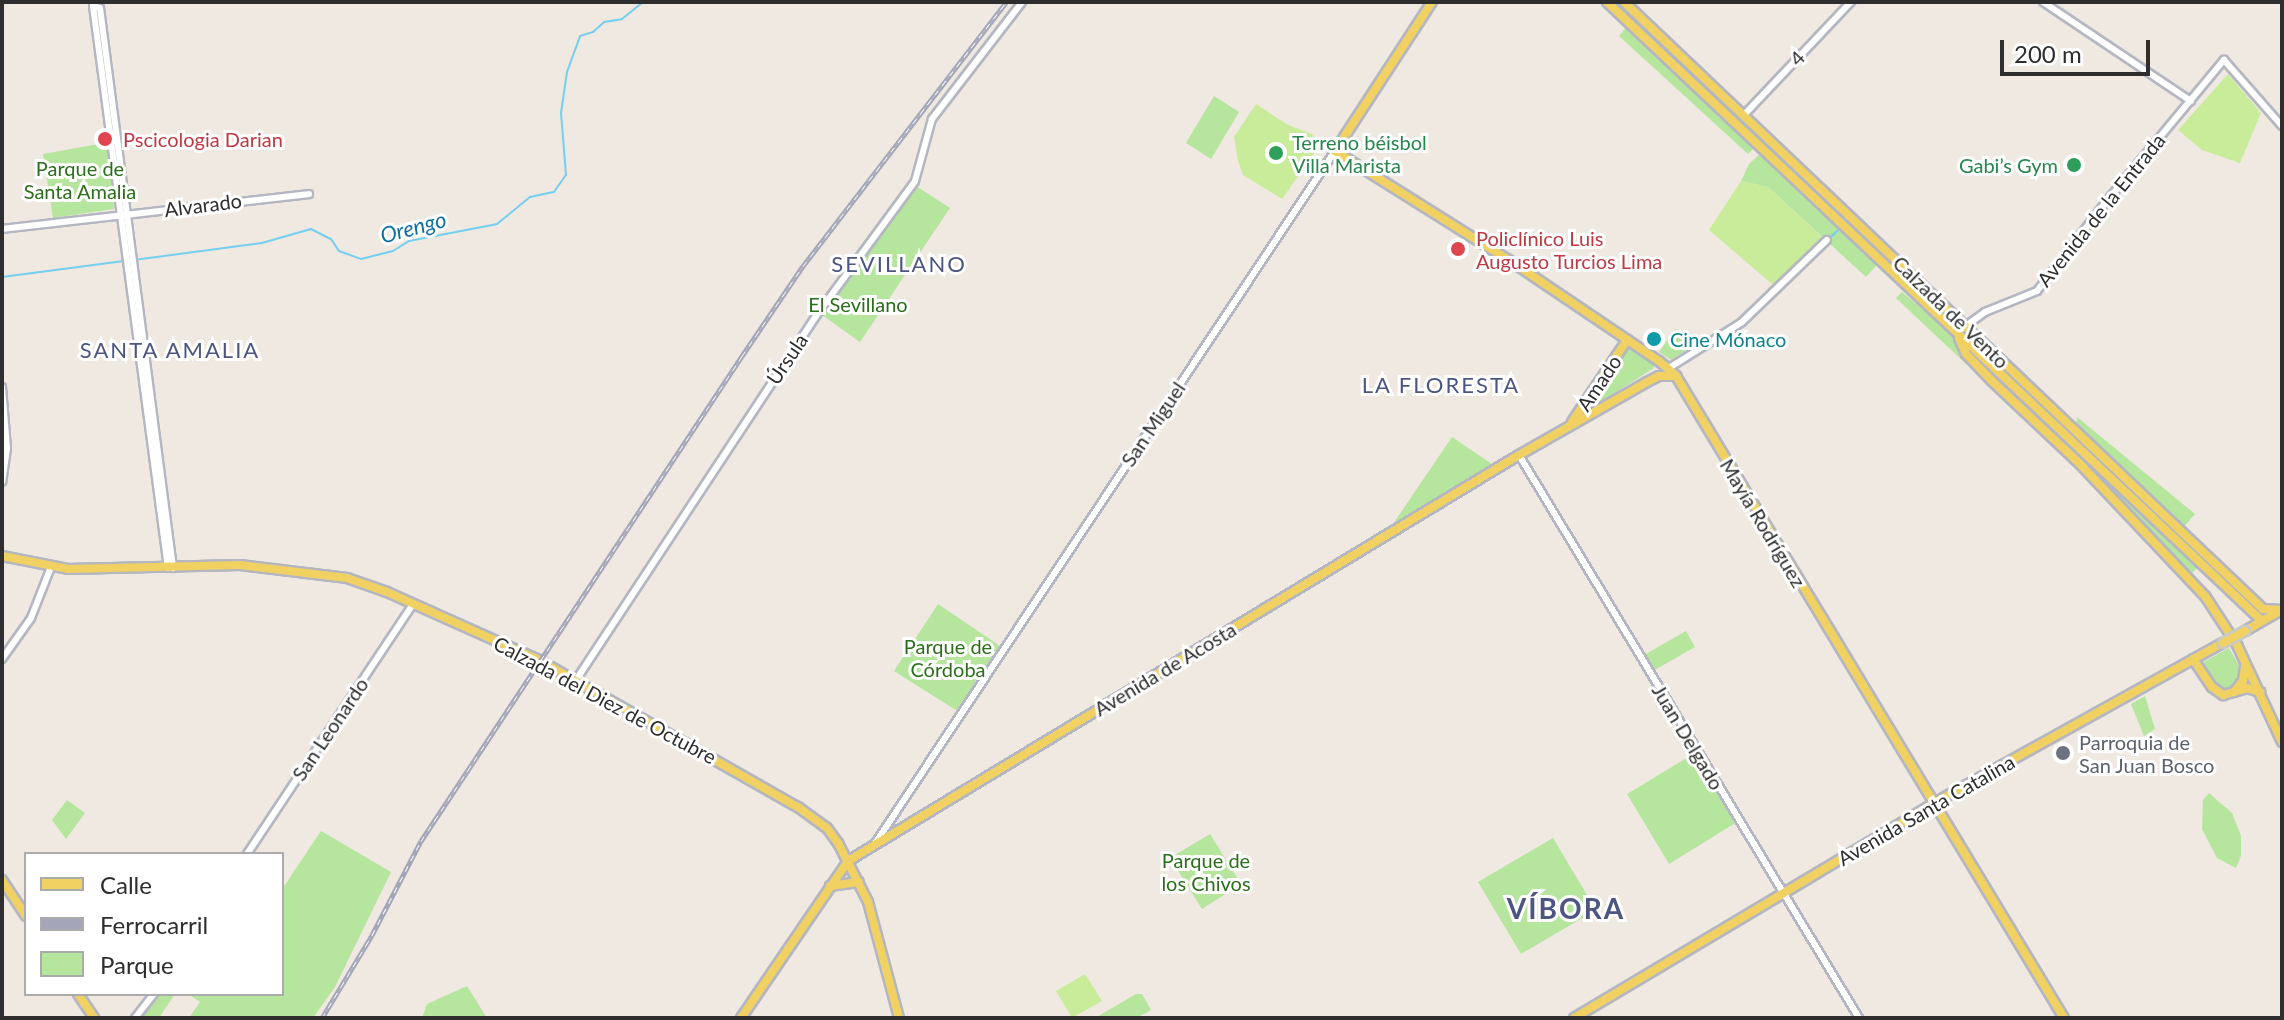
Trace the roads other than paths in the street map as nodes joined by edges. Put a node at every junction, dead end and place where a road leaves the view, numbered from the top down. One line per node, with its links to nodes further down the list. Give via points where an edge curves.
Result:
1 (1022, 2): 41 (street, Úrsula, via 932,119 915,181 816,316)
2 (1419, 2): 7 (street)
3 (1607, 2): 16 (main road, Calzada de Vento)
4 (1624, 2): 9 (main road, Calzada de Vento)
5 (1851, 2): 9 (street, 4)
6 (2043, 2): 8 (street)
7 (1430, 5): 11 (main road, San Miguel)
8 (2191, 101): 10 (street, Avenida de la Entrada, via 2224,60); 16 (street, Avenida de la Entrada, via 2037,291 1985,312)
9 (1744, 115): 16 (main road, Calzada de Vento)
10 (2282, 126)
11 (1335, 151): 17 (main road, Mayía Rodríguez); 46 (street, San Miguel)
12 (309, 194): 13 (street, Alvarado)
13 (123, 215): 13 (street, via 100,8 93,6); 14 (street, Alvarado); 30 (street)
14 (2, 229)
15 (1827, 240): 19 (street, Avenida de Acosta, via 1742,322)
16 (1961, 330): 23 (main road, Calzada de Vento); 25 (main road, Calzada de Vento); 27 (main road, Calzada de Vento, via 1966,354)
17 (1627, 340): 18 (main road, Mayía Rodríguez); 22 (main road, Amado)
18 (1659, 361): 19 (main road, Mayía Rodríguez); 20 (main road)
19 (1672, 372): 20 (main road, Avenida de Acosta); 45 (main road, Mayía Rodríguez)
20 (1647, 382): 22 (main road, Avenida de Acosta)
21 (2, 387): 26 (street, via 7,448)
22 (1570, 426): 24 (main road, Avenida de Acosta)
23 (2069, 426): 25 (main road); 35 (main road, Calzada de Vento)
24 (1519, 455): 46 (main road, Avenida de Acosta); 52 (street, Juan Delgado)
25 (2085, 456): 27 (main road); 37 (main road, Calzada de Vento)
26 (2, 482)
27 (2125, 512): 40 (main road, Calzada de Vento, via 2205,596)
28 (2, 556): 29 (main road, Calzada del Diez de Octubre)
29 (47, 568): 31 (main road, Calzada del Diez de Octubre); 32 (street); 33 (street)
30 (170, 568): 31 (main road, Calzada del Diez de Octubre); 34 (main road, Calzada del Diez de Octubre, via 254,566 347,578)
31 (68, 569): 32 (street)
32 (47, 579): 33 (street)
33 (42, 589): 38 (street, via 23,633)
34 (413, 604): 41 (main road, Calzada del Diez de Octubre); 47 (street, San Leonardo)
35 (2263, 609): 36 (main road); 37 (main road)
36 (2282, 610): 37 (main road, Avenida Santa Catalina)
37 (2262, 621): 39 (main road, Avenida Santa Catalina, bridge)
38 (2, 659)
39 (2193, 659): 42 (main road); 45 (main road, Avenida Santa Catalina)
40 (2244, 659): 42 (main road, via 2245,675 2237,689); 43 (main road, Calzada de Vento)
41 (576, 680): 48 (main road, Calzada del Diez de Octubre, via 798,807 827,828)
42 (2217, 692): 43 (main road)
43 (2260, 692): 44 (main road, Calzada de Vento)
44 (2282, 742)
45 (1934, 803): 52 (main road, Avenida Santa Catalina); 62 (main road, Mayía Rodríguez)
46 (874, 845): 48 (main road, Avenida de Acosta)
47 (248, 852)
48 (848, 861): 50 (main road, Calzada del Diez de Octubre); 51 (main road, Avenida de Acosta)
49 (2, 880): 53 (main road)
50 (859, 882): 51 (main road); 59 (main road, via 880,939)
51 (829, 886): 58 (main road, Avenida de Acosta)
52 (1782, 893): 60 (main road, Avenida Santa Catalina); 61 (street, Juan Delgado)
53 (24, 913)
54 (79, 996): 56 (main road)
55 (152, 996): 57 (street)
56 (94, 1018)
57 (135, 1018)
58 (741, 1018)
59 (899, 1018)
60 (1574, 1018)
61 (1859, 1018)
62 (2064, 1018)

